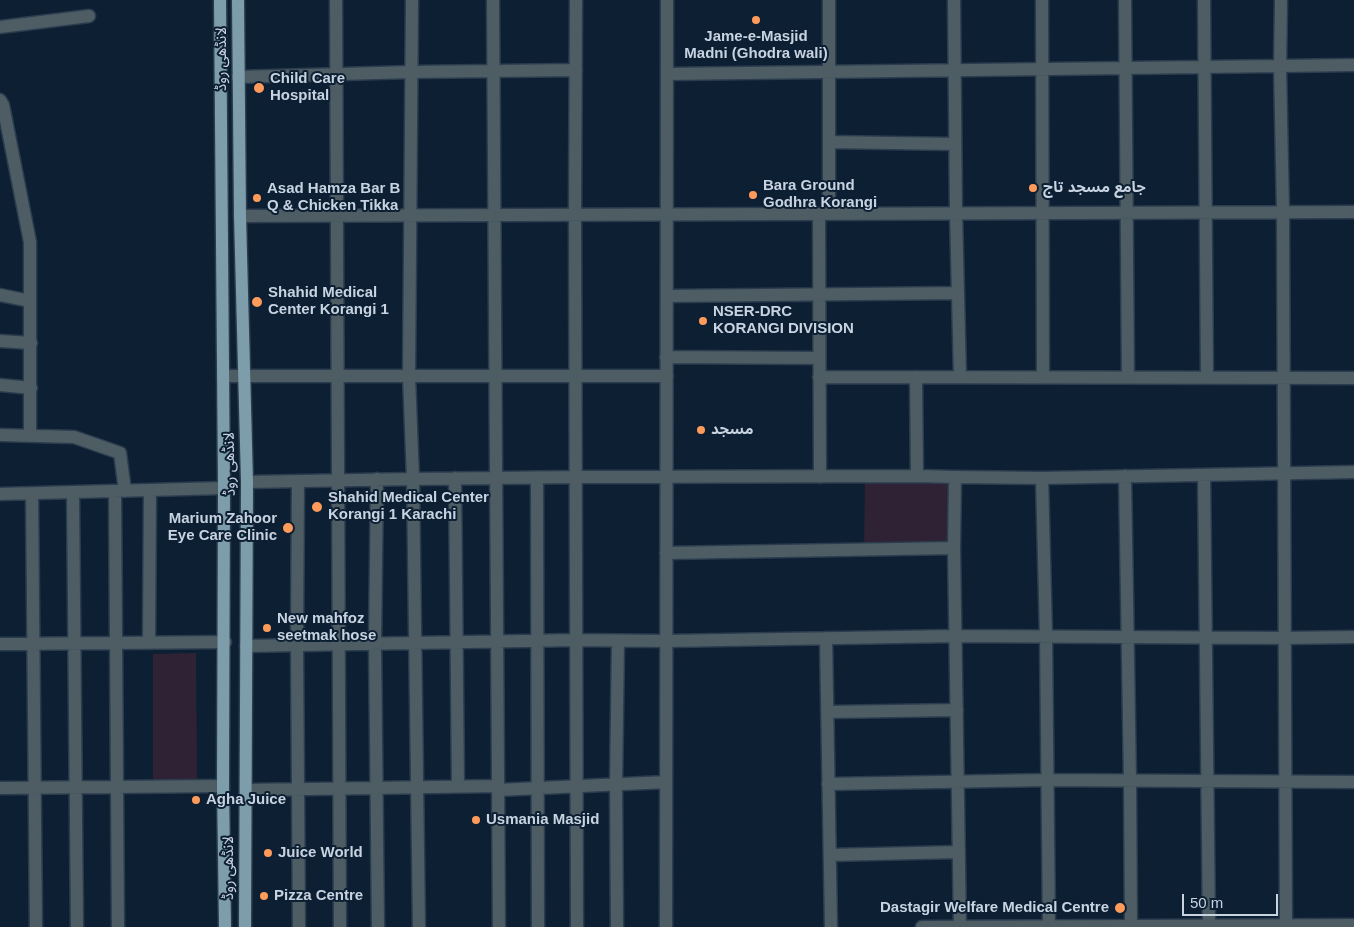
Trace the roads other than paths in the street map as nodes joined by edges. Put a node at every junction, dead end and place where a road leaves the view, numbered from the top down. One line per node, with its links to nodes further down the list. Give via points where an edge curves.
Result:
1 (220, 0): 55 (main road, لانڈھی روڈ)
2 (238, 0): 28 (main road, لانڈھی روڈ)
3 (336, 0): 27 (street)
4 (412, 0): 24 (street)
5 (493, 0): 22 (street)
6 (576, 0): 20 (street)
7 (667, 0): 26 (street)
8 (829, 0): 25 (street)
9 (954, 0): 23 (street)
10 (1042, 0): 21 (street)
11 (1125, 0): 19 (street)
12 (1204, 0): 18 (street)
13 (1281, 0): 17 (street)
14 (89, 16): 15 (street)
15 (0, 26)
16 (1354, 65): 17 (street)
17 (1280, 66): 18 (street); 33 (street)
18 (1205, 67): 19 (street); 32 (street)
19 (1125, 68): 21 (street); 36 (street)
20 (576, 70): 22 (street); 39 (street)
21 (1042, 70): 23 (street); 35 (street)
22 (493, 71): 24 (street); 43 (street)
23 (954, 71): 25 (street); 31 (street)
24 (411, 72): 27 (street); 42 (street)
25 (829, 72): 26 (street); 30 (street)
26 (667, 74): 40 (street)
27 (337, 75): 28 (street); 44 (street)
28 (238, 77): 41 (main road, لانڈھی روڈ)
29 (0, 100): 49 (street, via 4,106 30,242)
30 (829, 142): 31 (street); 37 (street)
31 (955, 144): 38 (street)
32 (1206, 212): 33 (street); 36 (street); 66 (street)
33 (1283, 212): 34 (street); 67 (street)
34 (1354, 212)
35 (1042, 213): 36 (street); 38 (street); 64 (street)
36 (1126, 213): 65 (street)
37 (824, 214): 38 (street); 40 (street); 46 (street)
38 (956, 214): 45 (street)
39 (575, 215): 40 (street); 43 (street); 59 (street)
40 (667, 215): 48 (street)
41 (240, 216): 44 (street); 54 (main road, لانڈھی روڈ)
42 (410, 216): 43 (street); 44 (street); 57 (street)
43 (495, 216): 58 (street)
44 (337, 217): 56 (street)
45 (958, 293): 46 (street); 63 (street)
46 (819, 294): 48 (street); 53 (street)
47 (0, 295): 49 (street)
48 (667, 296): 52 (street)
49 (30, 301): 51 (street)
50 (0, 342): 51 (street)
51 (31, 343): 70 (street)
52 (666, 357): 53 (street); 60 (street)
53 (819, 358): 61 (street)
54 (245, 375): 55 (street); 56 (street); 90 (main road, لانڈھی روڈ)
55 (223, 376): 91 (main road, لانڈھی روڈ)
56 (338, 376): 57 (street); 87 (street)
57 (409, 376): 58 (street); 86 (street)
58 (496, 376): 59 (street); 81 (street)
59 (576, 376): 60 (street); 83 (street)
60 (666, 376): 78 (street)
61 (819, 377): 62 (street); 79 (street)
62 (916, 377): 63 (street); 76 (street)
63 (960, 377): 64 (street)
64 (1043, 377): 65 (street)
65 (1128, 377): 66 (street)
66 (1207, 378): 67 (street)
67 (1284, 378): 68 (street); 74 (street)
68 (1354, 378)
69 (0, 384): 70 (street)
70 (31, 388): 72 (street)
71 (0, 435): 72 (street)
72 (30, 435): 93 (street, via 74,437 120,453)
73 (1354, 472): 74 (street)
74 (1284, 474): 75 (street); 105 (street)
75 (1204, 475): 77 (street); 102 (street)
76 (917, 476): 79 (street); 84 (street)
77 (1125, 476): 85 (street); 101 (street)
78 (666, 477): 79 (street); 83 (street); 98 (street)
79 (820, 477)
80 (456, 478): 81 (street); 86 (street); 112 (street)
81 (496, 478): 82 (street); 113 (street)
82 (537, 478): 83 (street); 107 (street)
83 (576, 478): 106 (street)
84 (955, 478): 85 (street); 97 (street)
85 (1042, 478): 100 (street)
86 (413, 479): 88 (street); 116 (street)
87 (339, 480): 88 (street); 89 (street); 119 (street)
88 (377, 480): 120 (street)
89 (298, 481): 90 (street); 121 (street)
90 (247, 482): 122 (main road, لانڈھی روڈ)
91 (224, 488): 92 (street); 111 (main road, لانڈھی روڈ)
92 (150, 490): 93 (street); 110 (street)
93 (120, 492): 94 (street); 115 (street)
94 (73, 493): 96 (street); 114 (street)
95 (0, 494): 96 (street)
96 (32, 494): 118 (street)
97 (954, 548): 98 (street); 99 (street)
98 (666, 553): 109 (street)
99 (956, 636): 100 (street); 104 (street); 123 (street)
100 (1046, 636): 101 (street); 125 (street)
101 (1127, 637): 102 (street); 126 (street)
102 (1206, 637): 105 (street); 127 (street)
103 (1354, 637): 105 (street)
104 (826, 638): 109 (street); 124 (street)
105 (1285, 638): 128 (street)
106 (576, 640): 107 (street); 108 (street); 136 (street)
107 (537, 641): 113 (street); 145 (street)
108 (618, 641): 109 (street); 133 (street)
109 (666, 641): 129 (street)
110 (149, 642): 111 (street); 115 (street)
111 (225, 642): 134 (main road, لانڈھی روڈ)
112 (456, 642): 113 (street); 116 (street); 135 (street)
113 (497, 642): 144 (street)
114 (75, 643): 115 (street); 118 (street); 137 (street)
115 (116, 643): 138 (street)
116 (415, 643): 120 (street); 139 (street)
117 (0, 644): 118 (street)
118 (33, 644): 141 (street)
119 (339, 644): 120 (street); 121 (street); 142 (street)
120 (375, 644): 143 (street)
121 (297, 645): 122 (street); 146 (street)
122 (246, 646): 147 (main road, لانڈھی روڈ)
123 (957, 710): 124 (street); 130 (street)
124 (828, 712): 132 (street)
125 (1047, 780): 126 (street); 130 (street); 172 (street)
126 (1130, 781): 127 (street); 152 (street)
127 (1208, 781): 128 (street); 153 (street)
128 (1285, 781): 131 (street); 150 (street)
129 (666, 782): 133 (street); 168 (street)
130 (958, 782): 132 (street); 148 (street)
131 (1354, 782)
132 (828, 784): 149 (street)
133 (616, 785): 136 (street); 167 (street)
134 (224, 786): 138 (street); 158 (main road, لانڈھی روڈ)
135 (458, 786): 139 (street); 144 (street)
136 (576, 786): 145 (street); 166 (street)
137 (77, 787): 138 (street); 141 (street); 156 (street)
138 (117, 787): 157 (street)
139 (417, 787): 143 (street); 163 (street)
140 (0, 788): 141 (street)
141 (35, 788): 155 (street)
142 (340, 788): 143 (street); 146 (street); 161 (street)
143 (376, 788): 162 (street)
144 (498, 788): 145 (street); 164 (street)
145 (538, 788): 165 (street)
146 (298, 789): 147 (street); 160 (street)
147 (246, 790): 159 (main road, لانڈھی روڈ)
148 (959, 852): 149 (street); 171 (street)
149 (830, 854): 169 (street)
150 (1286, 925): 151 (street); 154 (street)
151 (1354, 925)
152 (1131, 926): 153 (street); 172 (street)
153 (1209, 926): 154 (street)
154 (1254, 926)
155 (36, 927)
156 (77, 927)
157 (118, 927)
158 (225, 927)
159 (246, 927)
160 (299, 927)
161 (340, 927)
162 (378, 927)
163 (419, 927)
164 (499, 927)
165 (538, 927)
166 (576, 927)
167 (618, 927)
168 (666, 927)
169 (831, 927)
170 (922, 927): 171 (street)
171 (960, 927): 172 (street)
172 (1049, 927)

